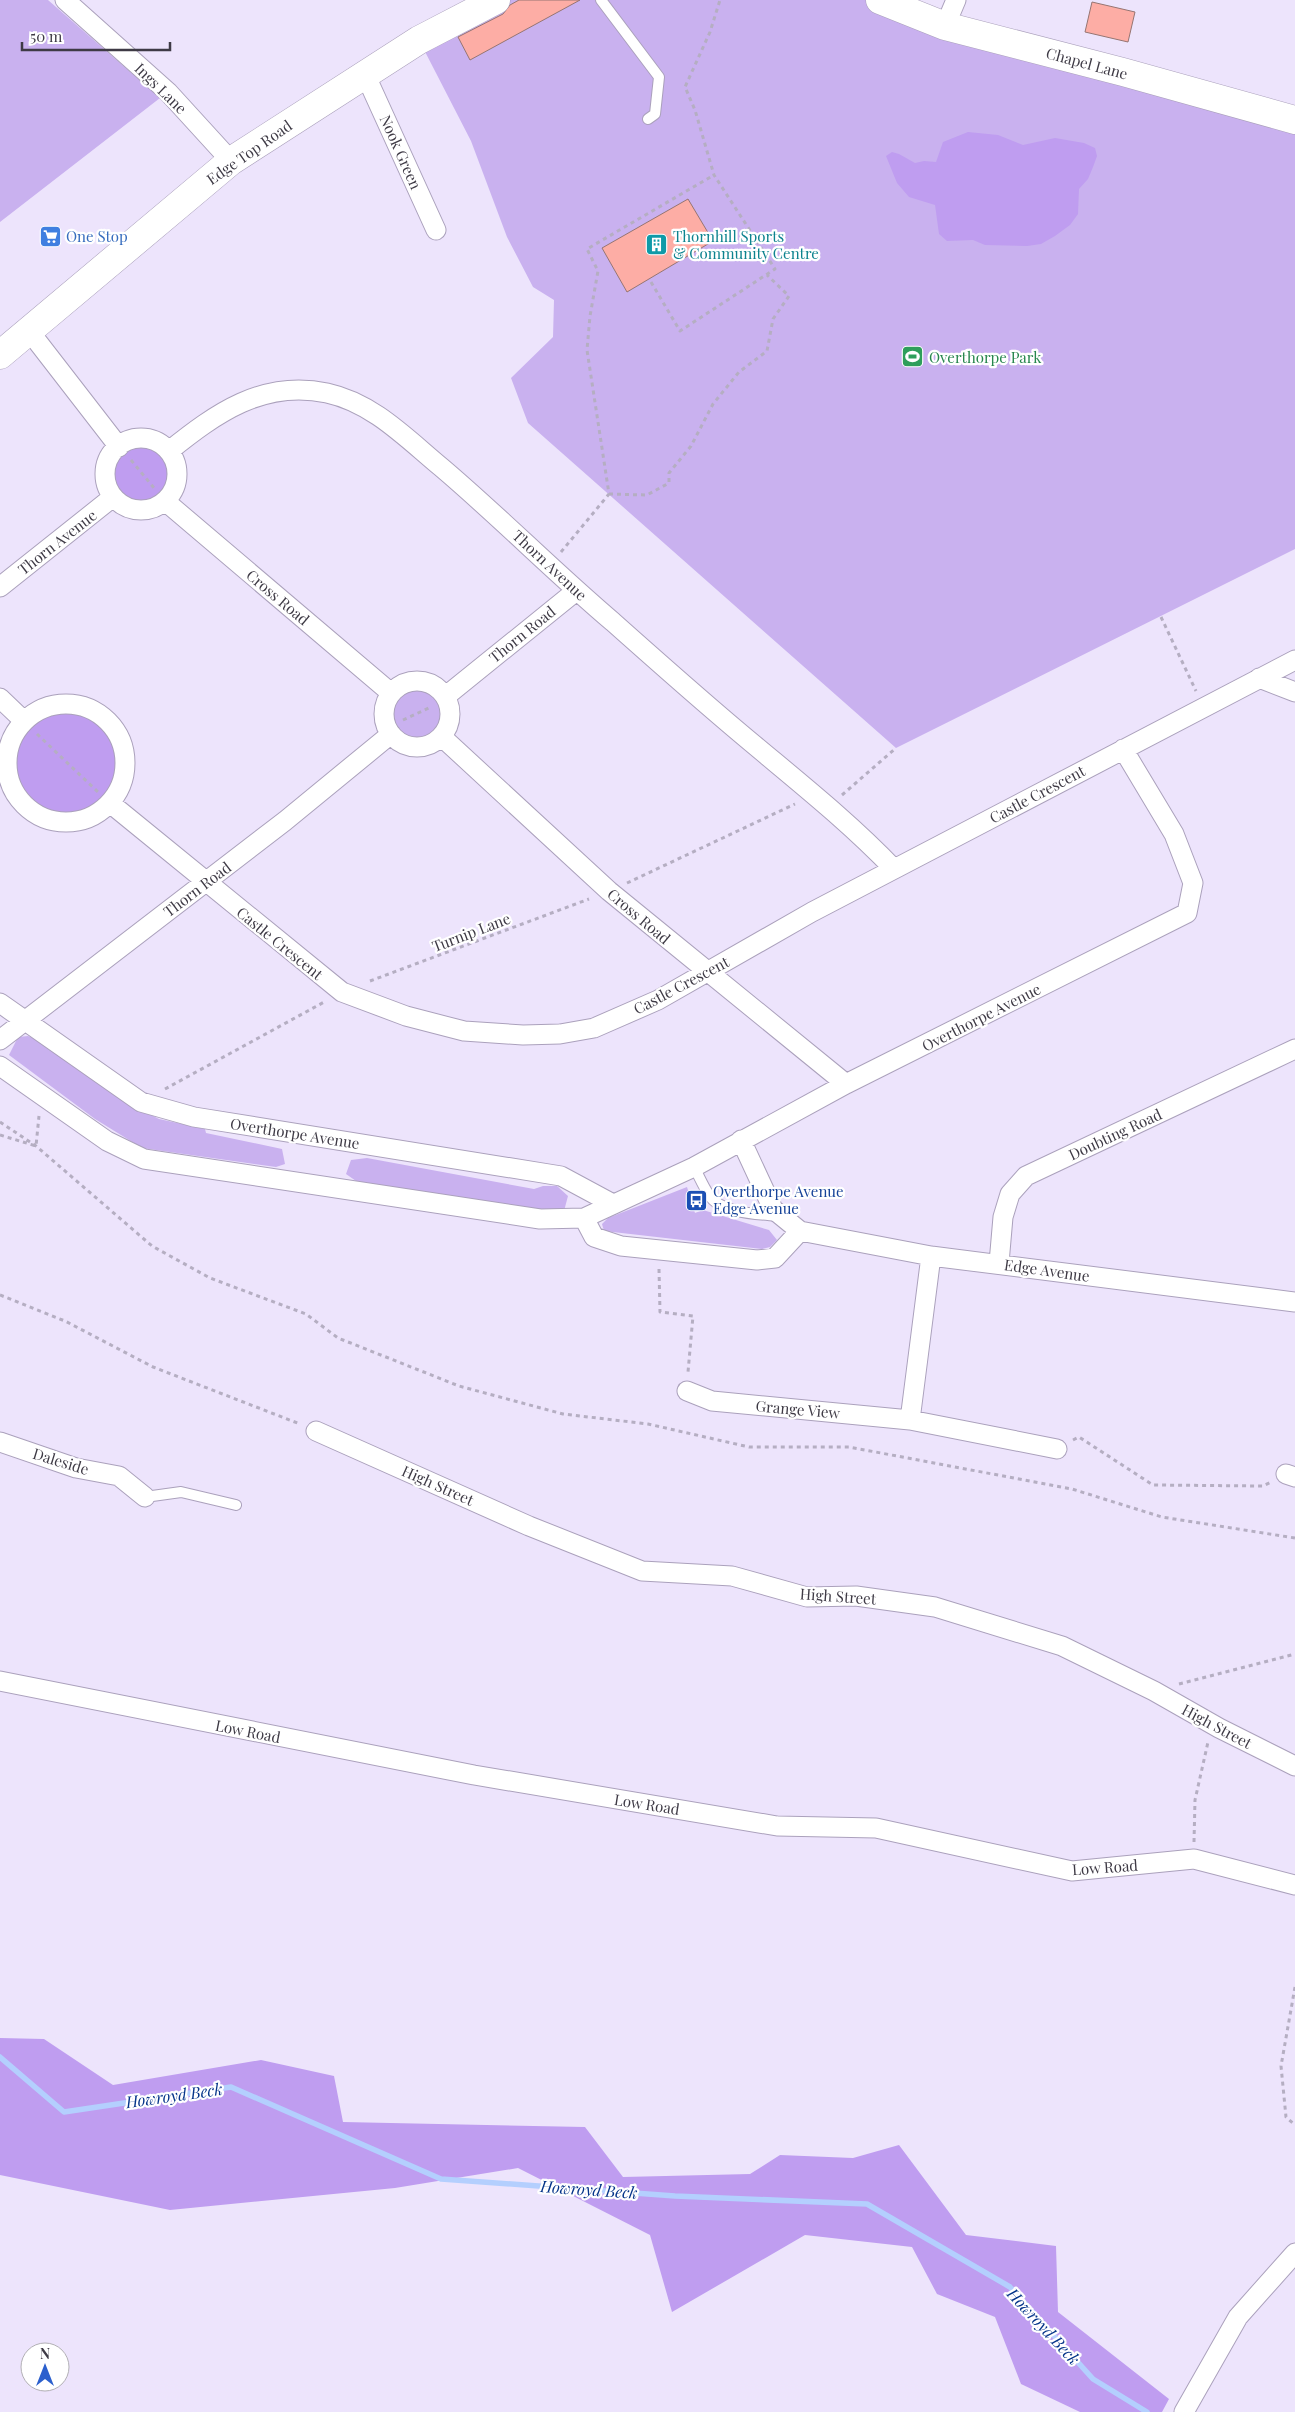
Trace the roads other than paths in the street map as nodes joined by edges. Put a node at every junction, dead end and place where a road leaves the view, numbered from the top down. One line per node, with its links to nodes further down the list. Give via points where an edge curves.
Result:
1 (65, 0): 10 (street, Ings Lane, via 168,92)
2 (496, 0): 7 (street, Edge Top Road, via 419,40)
3 (601, 0): 8 (lane, via 659,78 655,114)
4 (880, 0): 6 (street, Chapel Lane)
5 (956, 0): 6 (street)
6 (945, 26): 9 (street, Chapel Lane)
7 (365, 74): 10 (street, Edge Top Road); 11 (street, Nook Green)
8 (648, 119)
9 (1295, 120)
10 (231, 161): 12 (street, Edge Top Road)
11 (436, 230)
12 (30, 332): 13 (street, Edge Top Road); 14 (street)
13 (0, 355)
14 (119, 446): 15 (street, via 131,440 150,439); 16 (street, via 107,462 105,472)
15 (169, 452): 17 (street, via 177,477 174,489); 19 (street, Thorn Avenue, via 230,406 261,395 296,391 325,393 357,402 394,427 494,512)
16 (113, 497): 17 (street, via 124,506 141,510); 18 (street, Thorn Avenue)
17 (165, 501): 23 (street, Cross Road)
18 (0, 587)
19 (576, 591): 25 (street, Thorn Road); 31 (street, Thorn Avenue, via 862,835)
20 (1295, 660): 21 (street, Castle Crescent)
21 (1259, 678): 22 (street); 29 (street, Castle Crescent)
22 (1295, 692)
23 (391, 693): 25 (street, via 402,685 421,681 431,684); 27 (street, via 385,707)
24 (0, 698): 26 (street)
25 (446, 698): 28 (street, via 450,717)
26 (24, 721): 30 (street, via 45,708 78,705 96,712 110,723 121,742 125,760 122,783); 30 (street, via 9,747 6,766 11,786 25,806 46,819 66,822 86,819)
27 (389, 731): 28 (street, via 406,746 425,747); 32 (street, Thorn Road, via 285,821)
28 (442, 737): 33 (street, Cross Road, via 609,891)
29 (1123, 749): 31 (street, Castle Crescent); 39 (street, Overthorpe Avenue, via 1174,834 1193,883 1187,913)
30 (110, 803): 32 (street, Castle Crescent)
31 (894, 869): 33 (street, Castle Crescent)
32 (206, 882): 33 (street, Castle Crescent, via 342,992 406,1016 464,1031 523,1035 560,1034 594,1028 658,1000); 35 (street, Thorn Road)
33 (708, 972): 39 (street, Cross Road)
34 (0, 1003): 35 (street, Overthorpe Avenue)
35 (24, 1020): 36 (street, Thorn Road); 42 (street, Overthorpe Avenue, via 141,1102 194,1117 561,1176)
36 (0, 1040)
37 (1293, 1056): 47 (street, Doubting Road, via 1026,1176 1010,1194 1003,1217)
38 (0, 1066): 44 (street, Overthorpe Avenue, via 107,1141 144,1159 540,1219)
39 (846, 1084): 40 (street, Overthorpe Avenue)
40 (741, 1140): 41 (street, Overthorpe Avenue); 43 (street, Edge Avenue, via 773,1209)
41 (694, 1166): 42 (street, Overthorpe Avenue); 43 (lane, via 710,1197 723,1206 741,1212)
42 (614, 1204): 44 (street, Overthorpe Avenue)
43 (783, 1217): 45 (street, Edge Avenue)
44 (584, 1218): 45 (street, via 594,1237 621,1246 757,1260 775,1258)
45 (800, 1231): 46 (street, Edge Avenue)
46 (931, 1256): 47 (street, Edge Avenue); 50 (street)
47 (999, 1263): 48 (street, Edge Avenue)
48 (1295, 1302)
49 (687, 1391): 50 (street, Grange View, via 712,1401)
50 (910, 1420): 53 (street, Grange View)
51 (316, 1431): 57 (street, High Street, via 529,1526 642,1571 732,1576 807,1597 856,1596 935,1606 1062,1646)
52 (0, 1442): 54 (street, Daleside, via 76,1468 119,1476)
53 (1057, 1449)
54 (145, 1497): 55 (lane, via 180,1492)
55 (236, 1505)
56 (0, 1681): 58 (street, Low Road, via 474,1775 777,1826 876,1828 1072,1871 1194,1859)
57 (1295, 1766)
58 (1295, 1885)
59 (1295, 2252): 60 (street, via 1238,2317)
60 (1184, 2412)

